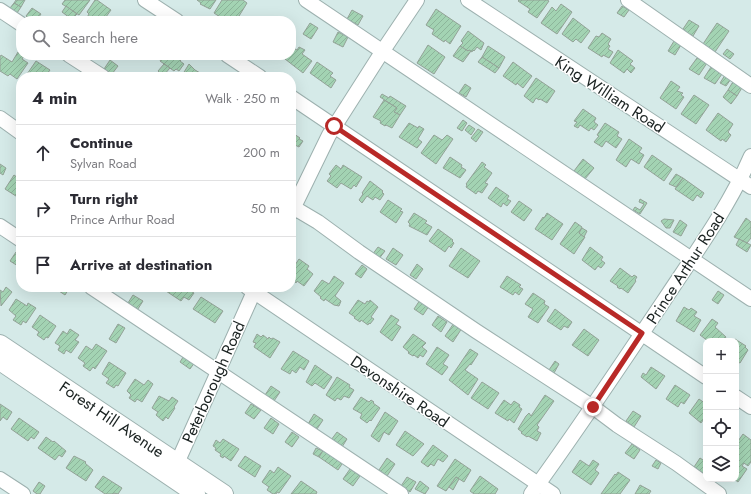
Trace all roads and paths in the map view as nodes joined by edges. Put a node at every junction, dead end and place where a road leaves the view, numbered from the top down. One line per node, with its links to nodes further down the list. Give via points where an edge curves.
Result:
1 (145, 0): 7 (street)
2 (306, 0): 9 (street)
3 (417, 0): 9 (street)
4 (468, 0): 20 (street, King William Road)
5 (628, 0): 14 (street)
6 (0, 10): 8 (street)
7 (169, 16)
8 (16, 21)
9 (382, 52): 17 (street); 25 (street)
10 (76, 60): 12 (street)
11 (235, 60): 13 (street)
12 (95, 72)
13 (253, 72)
14 (751, 86)
15 (296, 100): 17 (street)
16 (0, 118): 18 (street)
17 (334, 126): 21 (street); 30 (street)
18 (16, 129)
19 (751, 156): 20 (street, Prince Arthur Road)
20 (746, 184): 25 (street, Prince Arthur Road)
21 (296, 201)
22 (296, 211): 36 (street, via 318,222 476,331)
23 (0, 226): 24 (street)
24 (16, 237)
25 (692, 259): 29 (street); 30 (street, Prince Arthur Road)
26 (99, 292): 33 (street)
27 (250, 292): 33 (street, Peterborough Road)
28 (258, 292): 40 (street, Devonshire Road)
29 (751, 299)
30 (642, 333): 34 (street); 36 (street, Prince Arthur Road)
31 (0, 344): 38 (main road, Forest Hill Avenue)
32 (0, 361): 38 (main road, Forest Hill Avenue)
33 (218, 371): 38 (street, Peterborough Road); 44 (street)
34 (703, 374)
35 (739, 399): 37 (street)
36 (593, 407): 40 (street, Prince Arthur Road); 46 (street)
37 (751, 407)
38 (174, 469): 42 (main road, Forest Hill Avenue); 43 (main road, Forest Hill Avenue)
39 (0, 479): 41 (street)
40 (535, 489): 45 (street, Devonshire Road)
41 (23, 494)
42 (196, 494)
43 (224, 494)
44 (400, 494)
45 (553, 494)
46 (719, 494)

